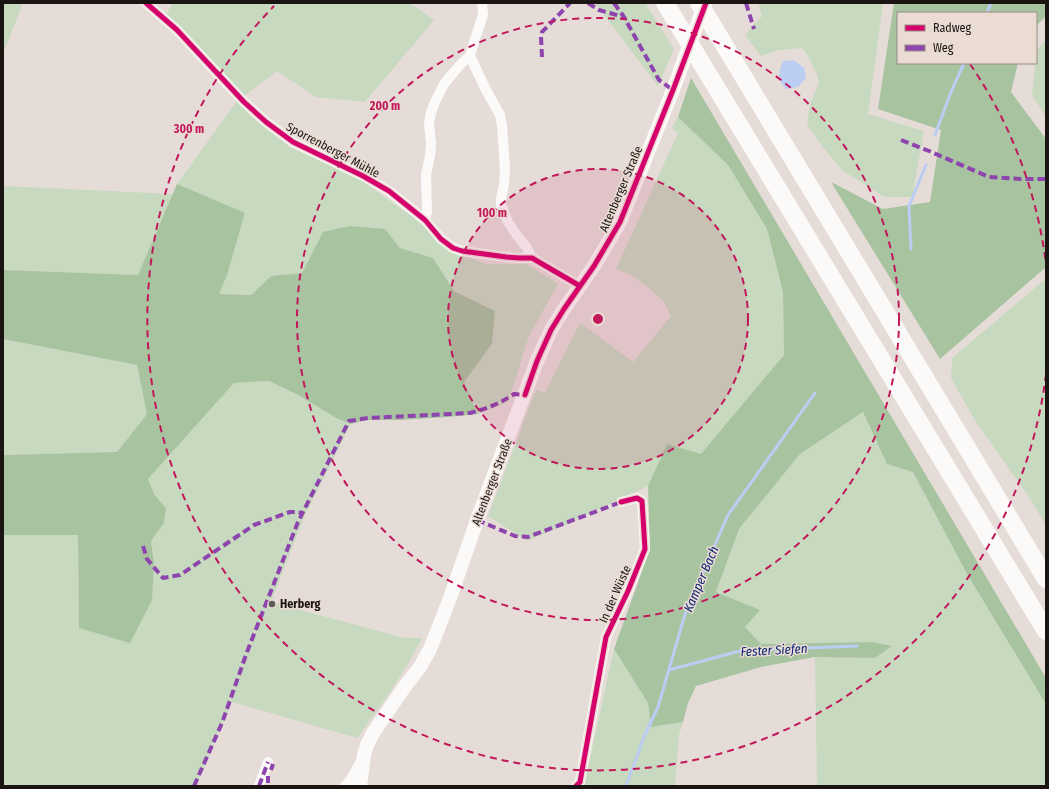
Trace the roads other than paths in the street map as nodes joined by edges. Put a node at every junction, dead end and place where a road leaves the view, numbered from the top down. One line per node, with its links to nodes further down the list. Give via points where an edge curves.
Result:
1 (146, 3): 7 (street, Sporrenberger Mühle, via 177,30 244,102 280,134 389,191)
2 (484, 3): 6 (street, via 483,15)
3 (665, 3): 12 (highway)
4 (699, 3): 11 (highway)
5 (706, 3): 9 (main road, Altenberger Straße, via 620,222)
6 (470, 56): 7 (street, via 444,84 431,114); 8 (street, Sporrenberger Mühle, via 500,115 505,170 501,205 508,222)
7 (425, 220): 8 (street, Sporrenberger Mühle, via 441,239 453,248 506,257)
8 (532, 258): 9 (street, Sporrenberger Mühle)
9 (580, 286): 13 (main road, Altenberger Straße, via 551,330 537,361 430,649 373,733)
10 (621, 502): 18 (street, In der Wüste, via 637,498 642,501 645,548 606,637 580,782)
11 (1046, 579)
12 (1046, 631)
13 (364, 755): 16 (street); 17 (main road, Altenberger Straße)
14 (268, 762): 15 (street)
15 (259, 786)
16 (345, 786)
17 (360, 786)
18 (576, 786)

